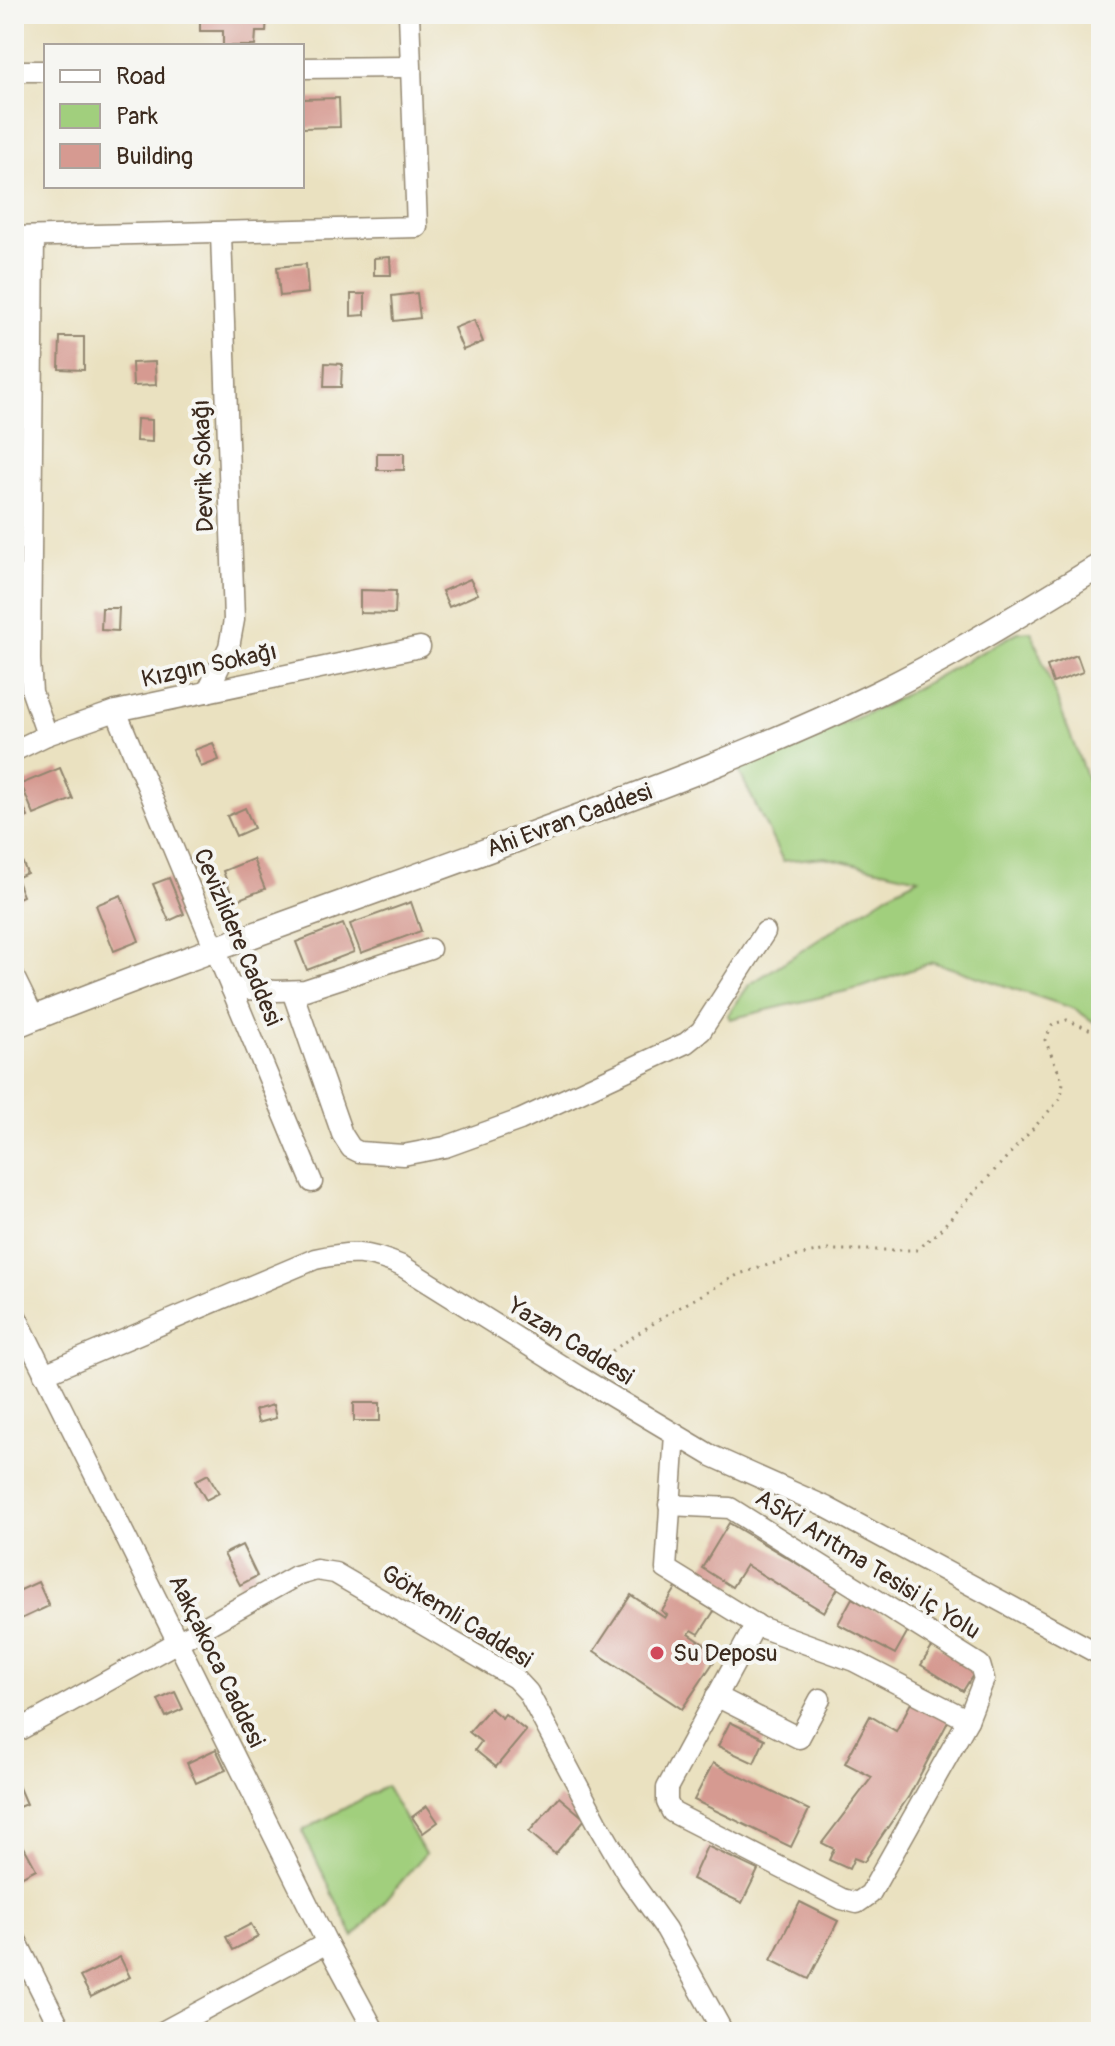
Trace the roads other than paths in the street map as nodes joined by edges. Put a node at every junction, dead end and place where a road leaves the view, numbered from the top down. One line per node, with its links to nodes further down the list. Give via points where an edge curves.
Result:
1 (409, 14): 2 (street)
2 (409, 67): 3 (street); 6 (street, via 417,227)
3 (304, 68)
4 (14, 71): 5 (street)
5 (44, 71)
6 (221, 234): 7 (street); 10 (street, Devrik Sokağı, via 234,620 229,647)
7 (24, 237): 12 (street, via 30,660 32,692)
8 (1101, 565): 15 (main road, Ahi Evran Caddesi, via 946,657 784,736 604,808)
9 (420, 647): 10 (street, Kızgın Sokağı)
10 (207, 692): 11 (street, Kızgın Sokağı)
11 (116, 711): 12 (street, Kızgın Sokağı); 15 (street, Cevizlidere Caddesi)
12 (47, 735): 13 (street, Kızgın Sokağı)
13 (14, 751)
14 (765, 932): 19 (street, via 701,1031 686,1043 520,1120 445,1147 403,1155 351,1148)
15 (214, 947): 18 (street, Cevizlidere Caddesi); 20 (main road, Ahi Evran Caddesi)
16 (430, 949): 19 (street)
17 (14, 977): 20 (street)
18 (231, 988): 19 (street); 21 (street, Cevizlidere Caddesi)
19 (292, 991)
20 (24, 1022)
21 (312, 1182)
22 (14, 1312): 23 (street, Aakçakoca Caddesi)
23 (44, 1374): 24 (street, Yazan Caddesi, via 315,1259 348,1252 402,1266); 27 (street, Aakçakoca Caddesi)
24 (675, 1434): 25 (street); 28 (street, Yazan Caddesi, via 826,1507)
25 (669, 1505): 26 (street, via 666,1569); 31 (street, ASKİ Arıtma Tesisi İç Yolu, via 730,1508 980,1665 984,1679)
26 (756, 1624): 29 (street, ASKİ Arıtma Tesisi İç Yolu); 31 (street, via 854,1661)
27 (179, 1640): 32 (street, Görkemli Caddesi); 34 (street, Aakçakoca Caddesi); 38 (street, Görkemli Caddesi, via 316,1570 335,1573 515,1678 528,1692 630,1879 666,1929)
28 (1101, 1655)
29 (716, 1696): 30 (street, via 799,1738); 31 (street, ASKİ Arıtma Tesisi İç Yolu, via 667,1788 672,1812 857,1903 870,1894)
30 (820, 1699)
31 (968, 1720)
32 (14, 1733)
33 (14, 1936): 35 (street)
34 (327, 1943): 36 (street); 37 (street, Aakçakoca Caddesi)
35 (62, 2032)
36 (162, 2032)
37 (375, 2032)
38 (723, 2032)

